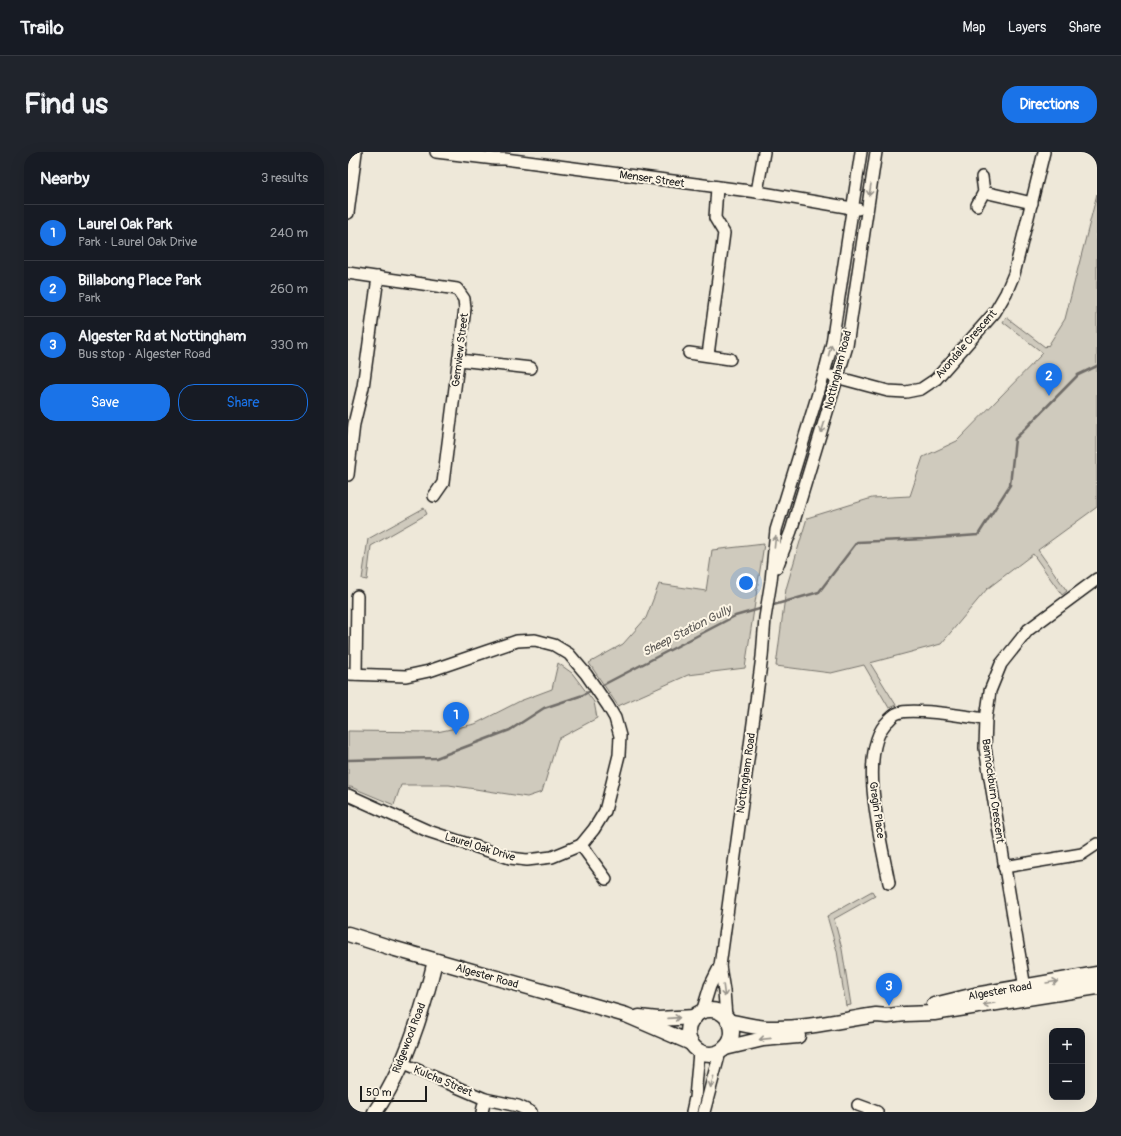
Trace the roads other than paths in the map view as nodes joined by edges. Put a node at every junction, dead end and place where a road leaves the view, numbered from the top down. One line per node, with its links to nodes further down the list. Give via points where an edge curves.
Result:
1 (356, 152): 15 (street)
2 (436, 152): 8 (street, Menser Street)
3 (764, 152): 9 (street)
4 (861, 152): 13 (street, Nottingham Road)
5 (876, 152): 14 (street, Nottingham Road, one-way to 14)
6 (1044, 152): 11 (street, Avondale Crescent)
7 (982, 176): 10 (street)
8 (718, 187): 9 (street, Menser Street); 19 (street, via 715,218 724,233)
9 (757, 192): 13 (street, Menser Street)
10 (984, 192): 11 (street); 12 (street)
11 (1032, 203): 24 (street, Avondale Crescent, via 1014,274 1006,293 995,312 936,378 921,388 906,392 888,391)
12 (977, 204)
13 (852, 208): 14 (street, Menser Street); 23 (street, Nottingham Road, one-way to 13, via 832,343)
14 (866, 211): 24 (street, Nottingham Road, via 847,346)
15 (348, 213)
16 (348, 273): 17 (street, Gemview Street)
17 (378, 277): 21 (street, Gemview Street, via 457,289 464,299 465,308); 25 (street)
18 (689, 352): 19 (street)
19 (708, 355): 20 (street)
20 (730, 359)
21 (460, 360): 22 (street); 26 (street, Gemview Street, via 442,483)
22 (531, 368)
23 (824, 374): 24 (street, Avondale Crescent); 28 (street, Nottingham Road, one-way to 23, via 776,530)
24 (838, 377): 28 (street, Nottingham Road, one-way to 28, via 791,531)
25 (348, 475)
26 (434, 496)
27 (1097, 579): 31 (street, Bannockburn Crescent, via 1028,630 1001,664 990,690)
28 (771, 581): 40 (street, Nottingham Road)
29 (357, 596): 30 (street)
30 (352, 674): 34 (street, Laurel Oak Drive, via 406,676 429,671 517,641 535,640 554,645 569,654 586,674 615,718 620,736 619,755 605,810 594,829)
31 (986, 719): 35 (street, Bannockburn Crescent, via 985,748); 37 (street, Gragin Place, via 911,711 897,713 882,726 875,742 872,791)
32 (348, 795): 34 (street, Laurel Oak Drive, via 428,831 510,858 527,860 552,857)
33 (1097, 844): 35 (street, via 1082,854)
34 (580, 845): 36 (street)
35 (1004, 867): 43 (street, Bannockburn Crescent)
36 (606, 879)
37 (889, 883)
38 (348, 934): 39 (main road, Algester Road)
39 (435, 961): 45 (main road, Algester Road); 50 (main road, Ridgewood Road, via 417,1022)
40 (720, 966): 44 (street, Nottingham Road); 47 (street, Nottingham Road, one-way to 47)
41 (1097, 974): 43 (main road, Algester Road, one-way to 41)
42 (1097, 987): 43 (main road, Algester Road)
43 (1026, 992): 46 (main road, Algester Road, via 975,995 905,1014)
44 (698, 1014): 45 (main road, Algester Road, one-way to 44, via 658,1019); 47 (main road, via 714,1011); 48 (main road, via 688,1029 688,1036)
45 (626, 1015): 48 (main road, Algester Road)
46 (888, 1016): 47 (main road, Algester Road, via 876,1015 813,1025 770,1028 755,1027); 49 (main road, Algester Road, one-way to 49, via 877,1022 815,1034 763,1039)
47 (727, 1019): 49 (main road, via 732,1035)
48 (695, 1047): 49 (main road, via 706,1054); 56 (street, via 695,1098)
49 (723, 1050): 57 (street, one-way to 57)
50 (401, 1063): 51 (street, Kulcha Street); 53 (main road, Ridgewood Road)
51 (485, 1099): 54 (street); 55 (street, Kulcha Street, via 518,1106)
52 (858, 1105): 58 (street)
53 (375, 1112)
54 (482, 1112)
55 (531, 1112)
56 (692, 1112)
57 (704, 1112)
58 (877, 1112)

